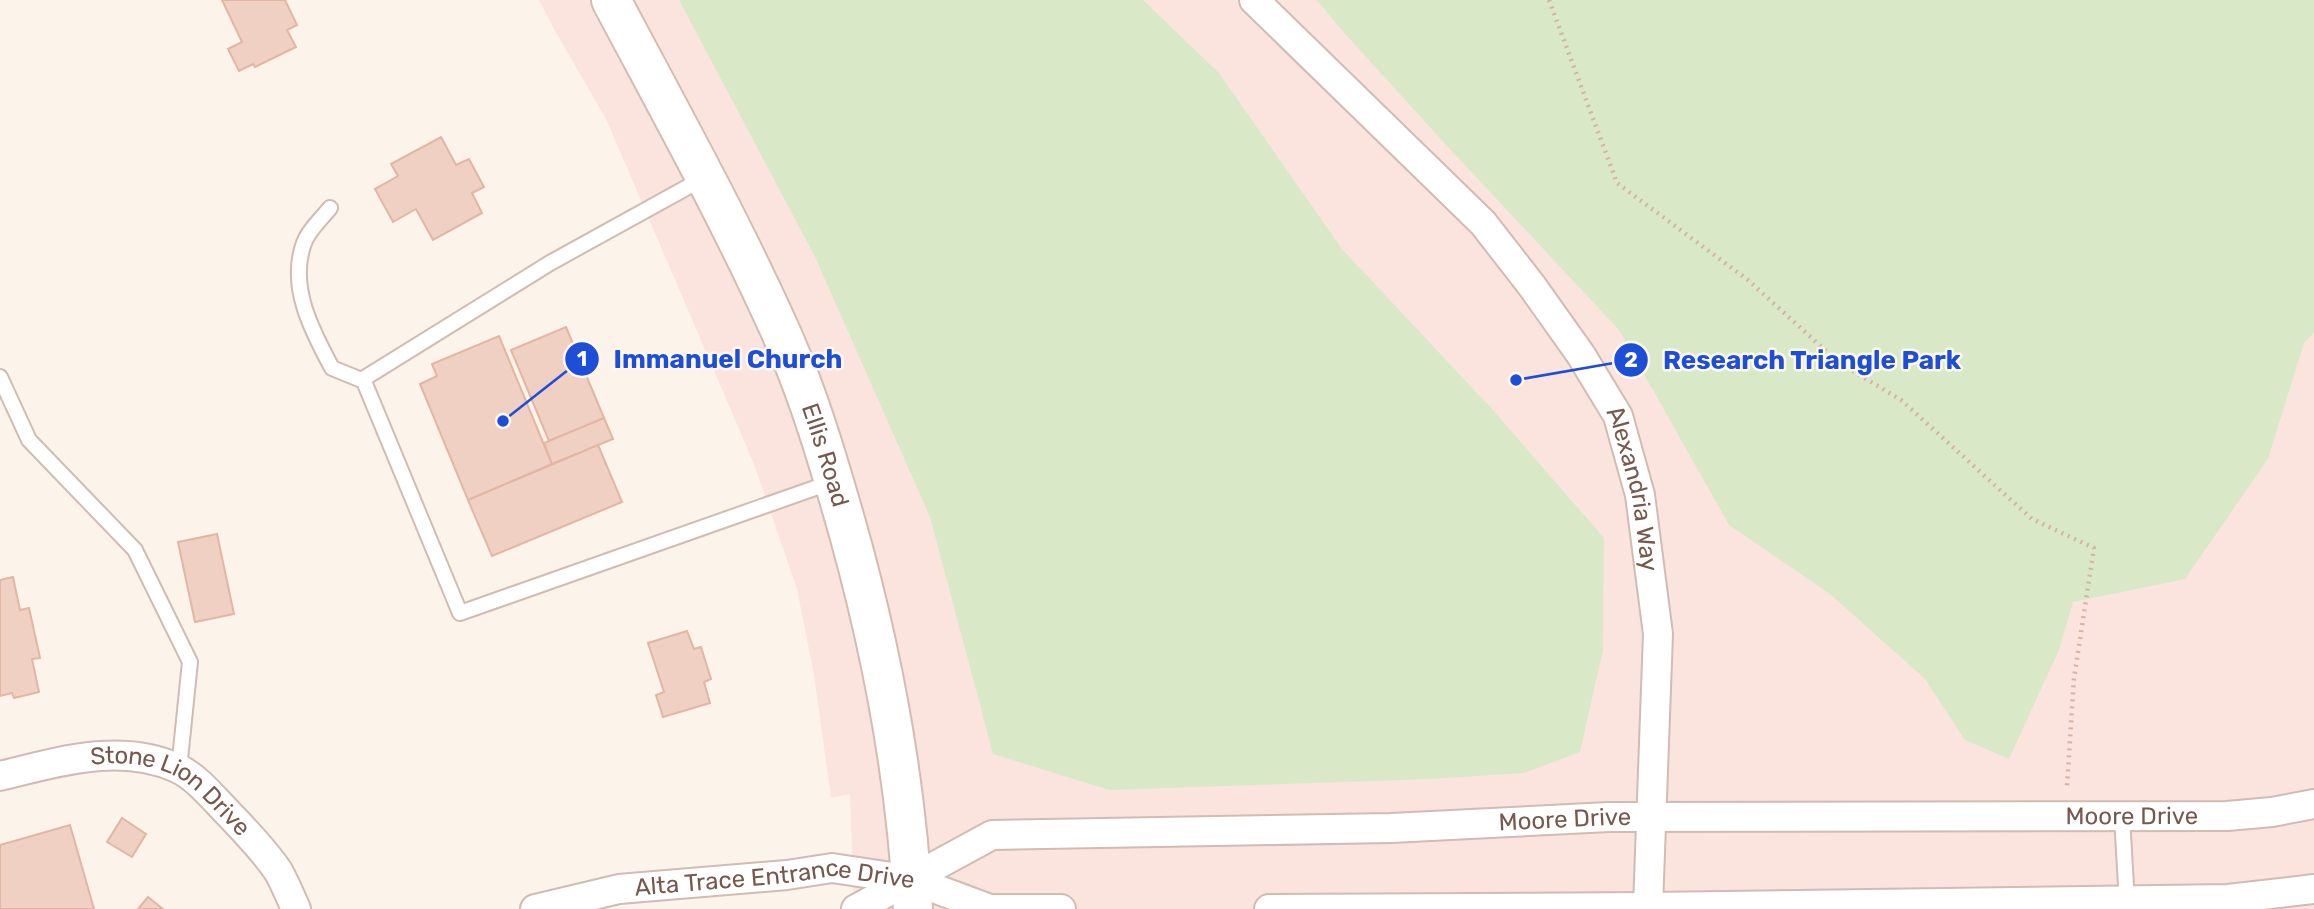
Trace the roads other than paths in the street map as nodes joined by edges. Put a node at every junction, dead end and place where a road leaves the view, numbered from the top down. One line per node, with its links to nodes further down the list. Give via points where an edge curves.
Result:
1 (611, 0): 3 (main road, Ellis Road)
2 (1254, 0): 11 (street, Alexandria Way, via 1483,223 1581,355 1618,416 1640,495 1658,634)
3 (705, 177): 6 (lane, via 550,263); 7 (main road, Ellis Road, via 774,316)
4 (330, 208): 6 (lane, via 304,241 297,273 310,327 332,368)
5 (0, 377): 8 (lane, via 29,440 135,550 190,662)
6 (363, 381): 7 (lane, via 460,613)
7 (834, 482): 14 (main road, Ellis Road, via 874,638 902,796)
8 (179, 769): 9 (street, Stone Lion Drive, via 149,759 78,757); 17 (street, Stone Lion Drive, via 253,839 278,871)
9 (0, 776)
10 (2314, 804): 12 (street, Moore Drive, via 2227,816)
11 (1652, 817): 12 (street, Moore Drive); 14 (street, Moore Drive, via 1391,828 992,835); 16 (street, Alexandria Way)
12 (2122, 817): 15 (lane)
13 (2314, 889): 15 (street)
14 (912, 895): 18 (street, Alta Trace Entrance Drive, via 832,868); 19 (street, Alta Trace Entrance Drive); 20 (street)
15 (2127, 905): 16 (street)
16 (1648, 907): 23 (street)
17 (296, 909)
18 (535, 909)
19 (856, 909)
20 (992, 909): 21 (street)
21 (1061, 909)
22 (1269, 909): 23 (street)
23 (1496, 909)

